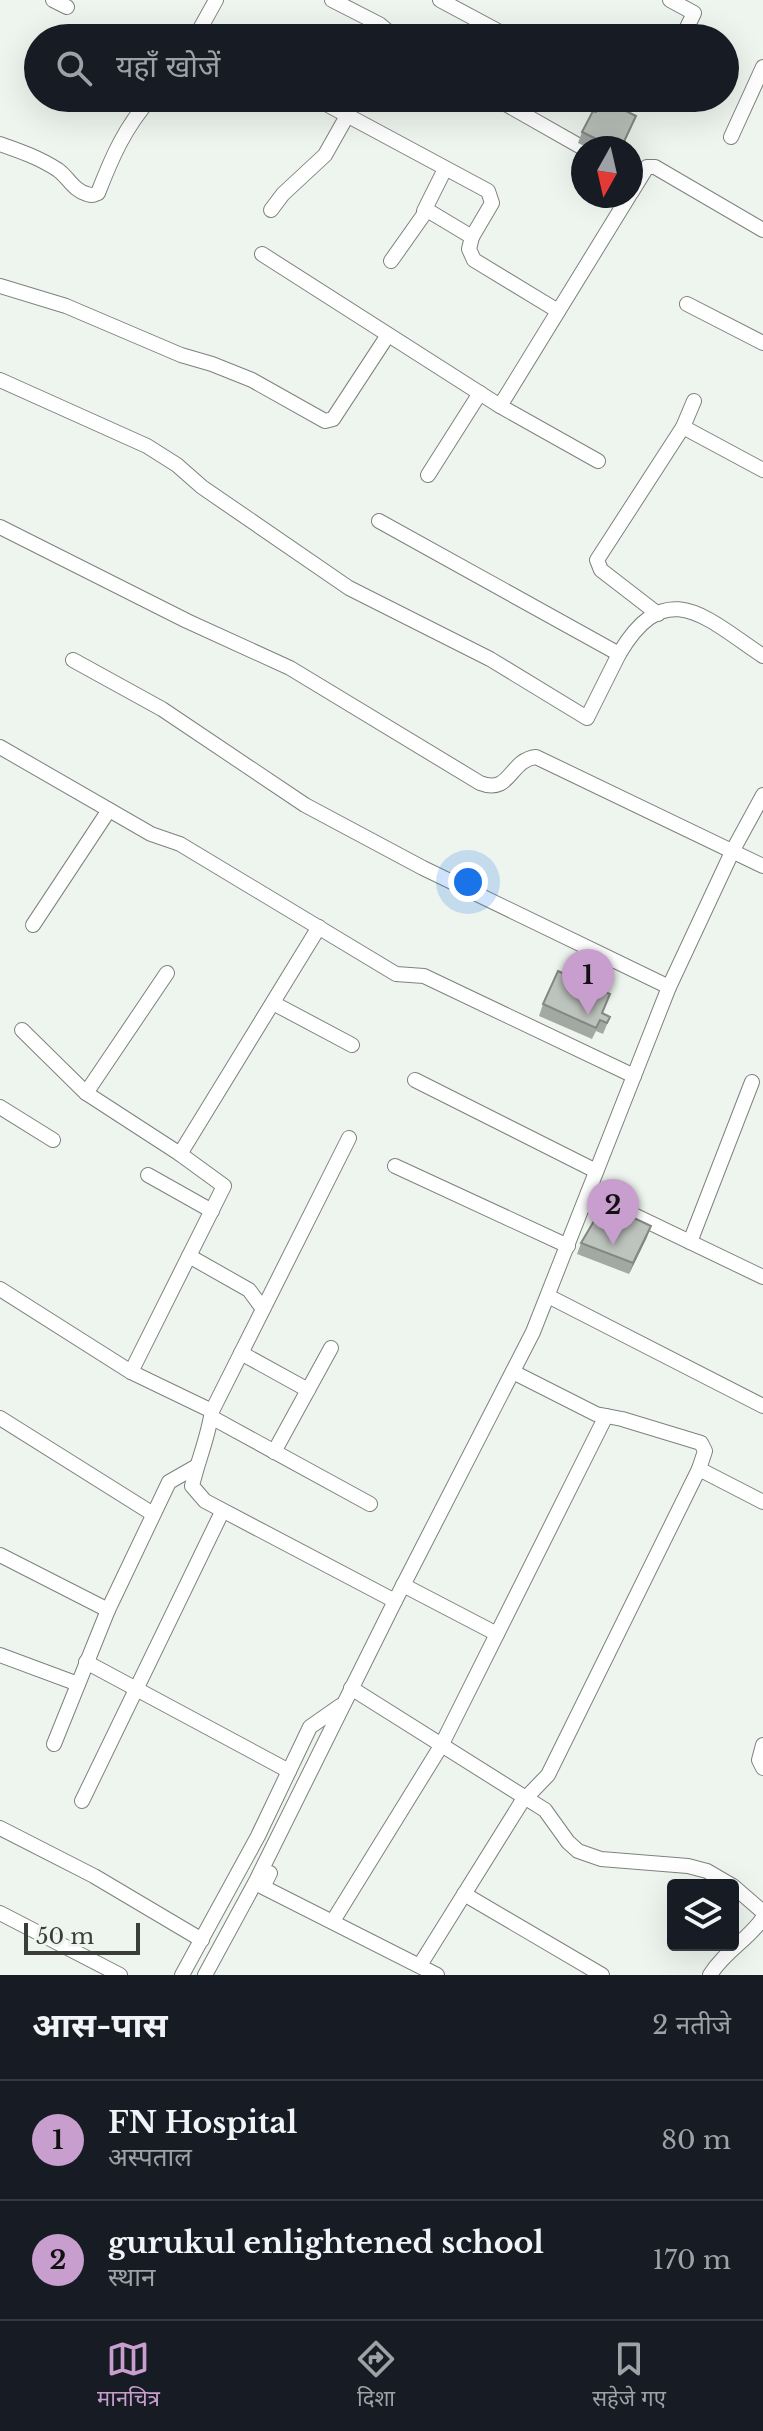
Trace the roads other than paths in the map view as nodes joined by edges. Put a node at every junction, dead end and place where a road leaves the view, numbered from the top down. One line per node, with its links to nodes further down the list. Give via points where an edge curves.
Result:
1 (53, 0): 6 (street)
2 (216, 0): 8 (street)
3 (332, 0): 9 (street)
4 (440, 0): 10 (street)
5 (670, 0): 7 (street)
6 (67, 7)
7 (697, 7)
8 (207, 24)
9 (379, 24)
10 (485, 24)
11 (763, 67): 16 (street)
12 (138, 112): 18 (street, via 95,195 75,189 47,163)
13 (340, 112): 15 (street)
14 (520, 112): 17 (street)
15 (347, 116): 19 (street); 22 (street, via 325,155)
16 (731, 137)
17 (571, 141)
18 (0, 144)
19 (445, 169): 23 (street); 25 (street, via 491,197)
20 (643, 172): 24 (street, via 655,167)
21 (620, 208): 30 (street)
22 (271, 210)
23 (424, 211): 25 (street); 27 (street)
24 (763, 230)
25 (472, 237): 30 (street, via 469,249 474,260)
26 (262, 254): 31 (street)
27 (391, 261)
28 (0, 286): 31 (street, via 66,306 252,380 325,421 333,419)
29 (687, 304): 32 (street)
30 (558, 311): 36 (street)
31 (388, 335): 34 (street)
32 (763, 343)
33 (0, 380): 44 (street, via 147,446 349,588 490,659 587,718)
34 (480, 393): 36 (street); 40 (street)
35 (694, 401): 37 (street)
36 (500, 406): 38 (street)
37 (683, 427): 39 (street); 43 (street, via 597,560 601,570)
38 (598, 461)
39 (763, 470)
40 (428, 475)
41 (379, 521): 44 (street)
42 (0, 527): 50 (street, via 290,668 480,783 496,786 526,758 536,757)
43 (658, 614): 44 (street, via 634,629); 45 (street, via 685,607)
44 (619, 654)
45 (763, 656)
46 (73, 660): 55 (street, via 162,709 305,805)
47 (0, 747): 49 (street)
48 (763, 795): 50 (street)
49 (109, 810): 52 (street); 53 (street, via 180,844)
50 (733, 850): 51 (street); 55 (street)
51 (763, 866)
52 (33, 925)
53 (319, 927): 56 (street); 59 (street, via 396,974 424,976)
54 (167, 973): 62 (street)
55 (669, 987): 59 (street)
56 (273, 1003): 58 (street); 66 (street)
57 (22, 1030): 62 (street)
58 (352, 1045)
59 (634, 1076): 68 (street)
60 (415, 1080): 68 (street)
61 (752, 1082): 72 (street)
62 (86, 1093): 66 (street)
63 (0, 1107): 65 (street)
64 (349, 1138): 78 (street)
65 (53, 1140)
66 (180, 1154): 71 (street, via 224,1186)
67 (395, 1166): 73 (street)
68 (596, 1171): 70 (street)
69 (148, 1175): 71 (street)
70 (588, 1193): 72 (street); 73 (street)
71 (212, 1211): 74 (street)
72 (690, 1242): 75 (street)
73 (568, 1246): 77 (street)
74 (189, 1256): 78 (street, via 249,1290); 81 (street)
75 (763, 1277)
76 (0, 1289): 82 (street)
77 (548, 1296): 84 (street); 86 (street)
78 (263, 1309): 80 (street)
79 (331, 1348): 85 (street)
80 (241, 1353): 85 (street); 87 (street)
81 (140, 1354): 82 (street); 83 (street)
82 (108, 1357): 83 (street)
83 (131, 1372): 87 (street)
84 (513, 1372): 88 (street); 98 (street)
85 (308, 1390): 90 (street)
86 (763, 1406)
87 (212, 1414): 90 (street); 91 (street)
88 (606, 1416): 92 (street, via 701,1443 705,1451); 101 (street)
89 (0, 1418): 96 (street)
90 (274, 1452): 94 (street)
91 (197, 1466): 95 (street, via 192,1486); 96 (street, via 169,1482)
92 (699, 1469): 93 (street); 113 (street, via 548,1775)
93 (763, 1502)
94 (370, 1504)
95 (222, 1512): 99 (street); 105 (street)
96 (153, 1514): 100 (street)
97 (0, 1555): 100 (street)
98 (403, 1585): 99 (street); 101 (street)
99 (395, 1601): 106 (street)
100 (108, 1610): 103 (street)
101 (497, 1634): 110 (street)
102 (0, 1655): 104 (street)
103 (86, 1662): 104 (street); 105 (street)
104 (78, 1684): 108 (street)
105 (135, 1688): 112 (street); 114 (street)
106 (351, 1688): 107 (street); 110 (street)
107 (342, 1705): 112 (street, via 310,1727); 117 (street, via 335,1742); 128 (street)
108 (54, 1744)
109 (763, 1745): 111 (street)
110 (441, 1746): 113 (street); 123 (street)
111 (763, 1768)
112 (289, 1771): 124 (street)
113 (526, 1797): 116 (street, via 552,1817 568,1842 590,1857 688,1866); 119 (street)
114 (82, 1801)
115 (0, 1828): 124 (street)
116 (720, 1879)
117 (263, 1887): 123 (street); 129 (street)
118 (739, 1892): 120 (street)
119 (464, 1894): 125 (street); 131 (street)
120 (763, 1912)
121 (0, 1913): 126 (street)
122 (763, 1918): 132 (street)
123 (333, 1921): 125 (street)
124 (202, 1940): 127 (street)
125 (420, 1965): 130 (street)
126 (120, 1975)
127 (182, 1975)
128 (205, 1975)
129 (216, 1975)
130 (437, 1975)
131 (602, 1975)
132 (710, 1975)

